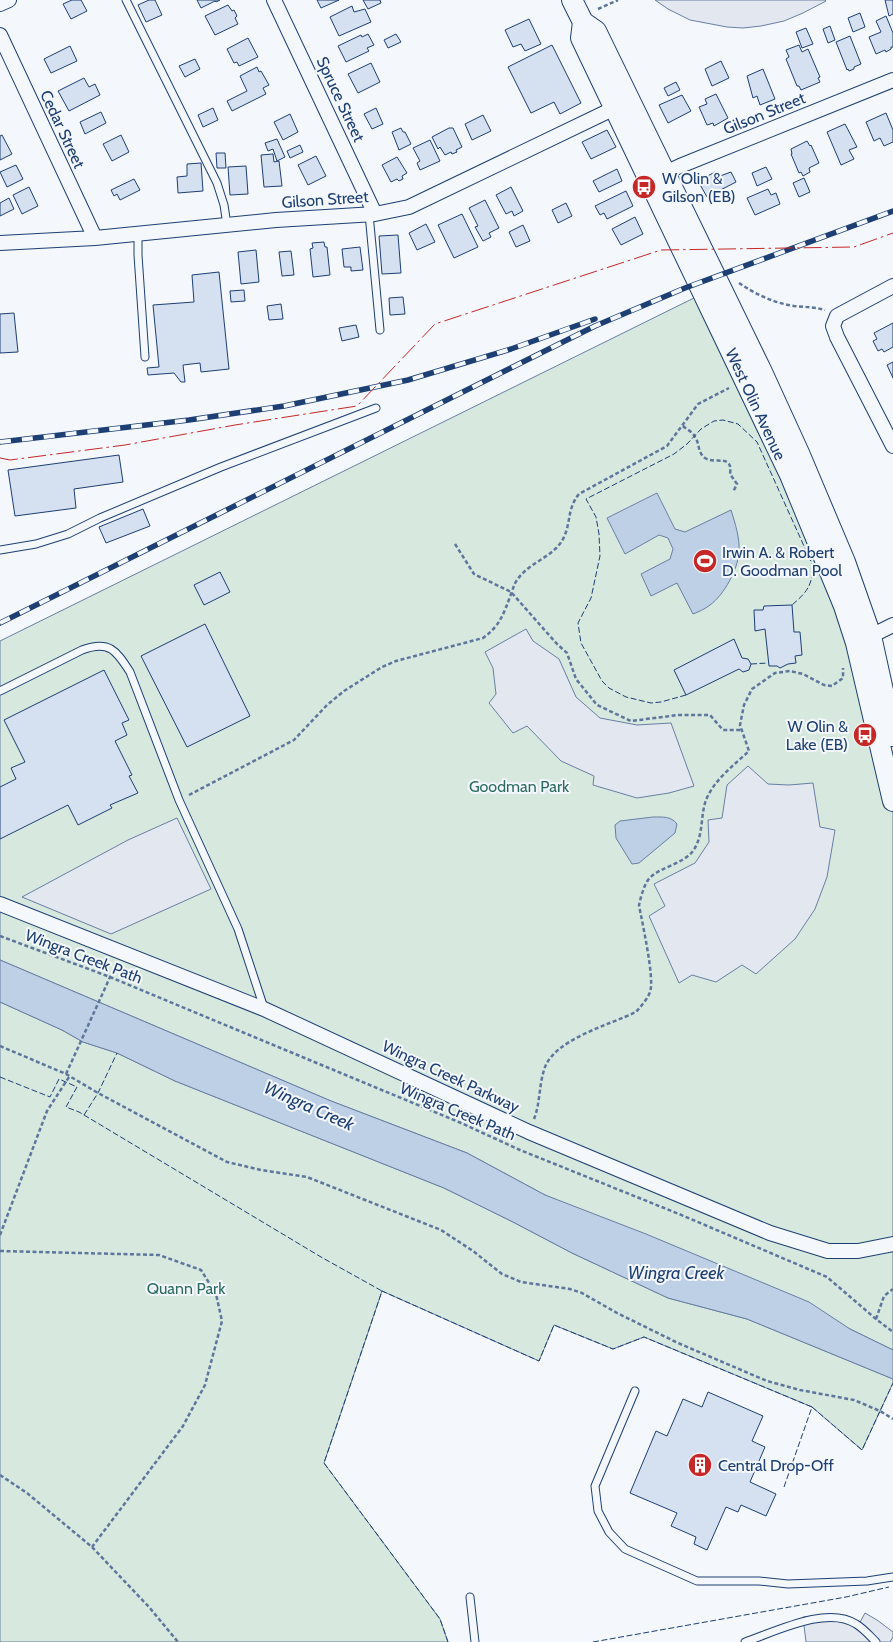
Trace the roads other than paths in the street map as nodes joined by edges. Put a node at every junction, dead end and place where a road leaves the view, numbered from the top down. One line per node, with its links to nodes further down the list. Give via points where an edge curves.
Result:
1 (9, 0): 5 (street)
2 (126, 0): 11 (lane, via 217,184)
3 (274, 0): 10 (street, Spruce Street)
4 (572, 0): 8 (street, West Olin Avenue, via 583,22 596,31)
5 (0, 4)
6 (0, 35): 13 (street, Cedar Street)
7 (893, 80): 9 (street, Gilson Street)
8 (622, 104): 9 (street, West Olin Avenue); 10 (street, Gilson Street, via 409,208)
9 (657, 177): 22 (street, West Olin Avenue, via 790,475 844,606)
10 (372, 214): 11 (street, Gilson Street); 16 (lane)
11 (227, 225): 12 (street, Gilson Street)
12 (138, 233): 13 (street, Gilson Street); 17 (lane)
13 (95, 238): 14 (street, Gilson Street)
14 (0, 243)
15 (893, 286): 19 (street, via 838,317 833,326)
16 (380, 330)
17 (145, 357)
18 (376, 408): 20 (lane, via 222,467 68,534)
19 (893, 446)
20 (0, 550)
21 (893, 625): 22 (street)
22 (863, 640): 24 (street, West Olin Avenue); 25 (street, West Olin Avenue)
23 (0, 691): 27 (lane, via 94,645 109,647 120,657 130,672 179,800 238,930)
24 (893, 736)
25 (893, 801)
26 (0, 904): 27 (street, Wingra Creek Parkway)
27 (264, 1009): 28 (street, Wingra Creek Parkway, via 528,1132 770,1233 828,1251 858,1251)
28 (893, 1244)
29 (635, 1392): 30 (lane, via 595,1486 598,1511 609,1532 625,1549 697,1581 788,1584)
30 (893, 1577)
31 (470, 1597): 32 (lane)
32 (475, 1642)
33 (745, 1642): 34 (lane, via 812,1618 836,1617 856,1623)
34 (876, 1642)

